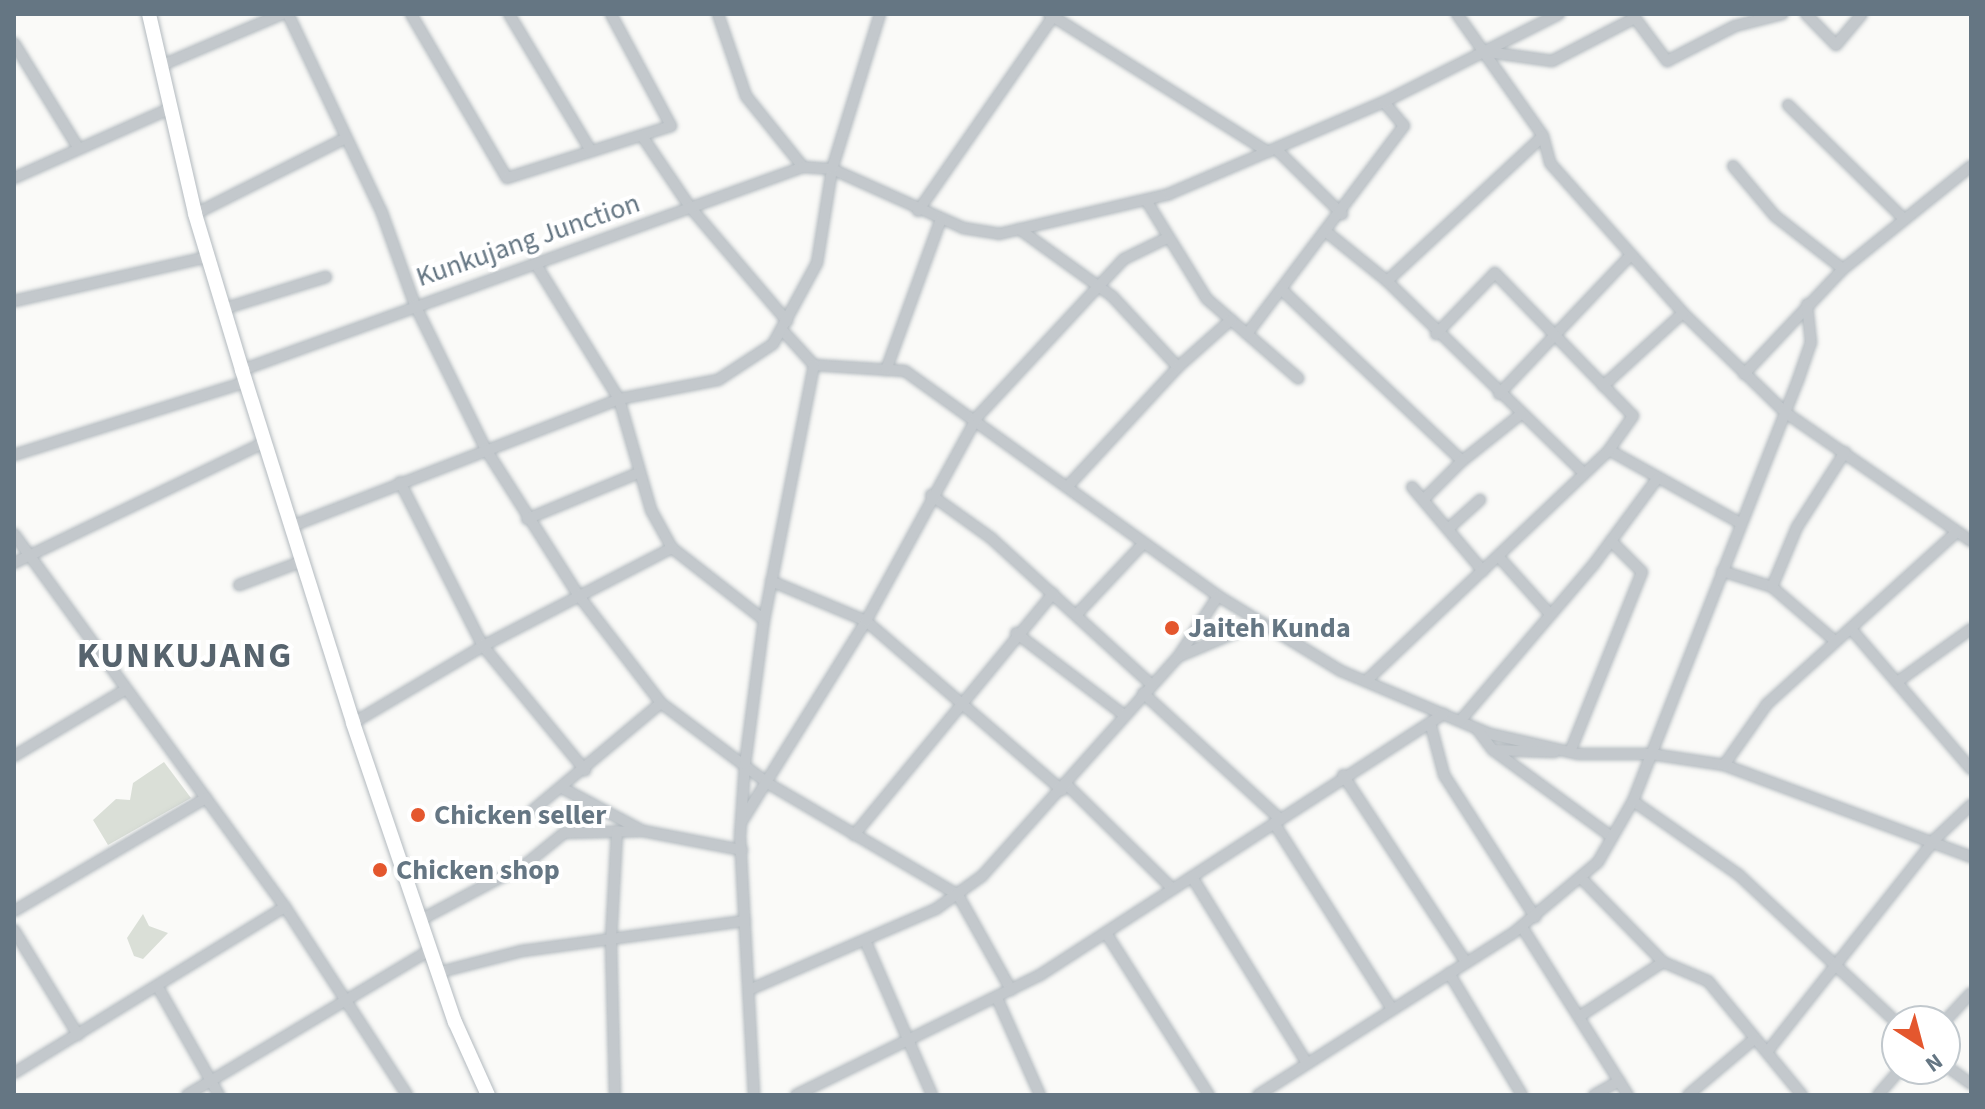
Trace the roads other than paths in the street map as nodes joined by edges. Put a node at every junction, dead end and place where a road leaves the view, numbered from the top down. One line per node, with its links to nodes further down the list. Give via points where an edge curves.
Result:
1 (149, 14): 18 (street)
2 (282, 14): 18 (street)
3 (288, 14): 24 (street)
4 (411, 14): 28 (street, via 507,178)
5 (509, 14): 28 (street)
6 (611, 14): 22 (street, via 671,126)
7 (718, 14): 31 (street, via 746,96)
8 (880, 14): 32 (street)
9 (1457, 14): 17 (street)
10 (1559, 14): 17 (street)
11 (1782, 14): 15 (street, via 1735,26 1667,61)
12 (1806, 14): 13 (street, via 1836,45)
13 (1862, 14)
14 (1052, 15): 26 (street); 37 (street)
15 (1634, 16): 17 (street, via 1552,61 1525,62)
16 (14, 43): 25 (street)
17 (1488, 52): 19 (street); 23 (street)
18 (160, 66): 21 (street)
19 (1384, 102): 26 (street); 39 (street, via 1404,126)
20 (1788, 105): 41 (street)
21 (169, 109): 25 (street); 38 (street)
22 (642, 136): 28 (street); 36 (street)
23 (1543, 136): 27 (street); 29 (street)
24 (346, 138): 38 (street); 55 (street)
25 (77, 146): 34 (street)
26 (1272, 150): 35 (street); 39 (street)
27 (1527, 150): 29 (street); 50 (street)
28 (591, 151)
29 (1550, 163): 45 (street)
30 (1733, 166): 48 (street, via 1775,216)
31 (803, 167): 32 (street, Kunkujang Junction); 36 (street, Kunkujang Junction)
32 (832, 169): 37 (street); 59 (street, via 817,263)
33 (1970, 169): 41 (street)
34 (14, 178)
35 (1146, 200): 42 (street); 44 (street)
36 (690, 207): 47 (street, Kunkujang Junction); 59 (street)
37 (918, 211): 40 (street)
38 (195, 214): 46 (street)
39 (1342, 214): 43 (street)
40 (941, 219): 42 (street, via 999,234); 65 (street)
41 (1904, 219): 48 (street)
42 (1019, 229): 51 (street)
43 (1329, 234): 50 (street); 52 (street)
44 (1167, 238): 51 (street, via 1124,259); 58 (street, via 1207,299)
45 (1630, 256): 57 (street); 62 (street)
46 (207, 257): 53 (street); 56 (street)
47 (535, 263): 55 (street, Kunkujang Junction); 71 (street)
48 (1843, 269): 54 (street)
49 (326, 277): 56 (street)
50 (1387, 281): 61 (street)
51 (1100, 287): 64 (street); 74 (street)
52 (1282, 290): 60 (street); 80 (street)
53 (14, 301)
54 (1807, 304): 66 (street); 72 (street, via 1811,343)
55 (415, 305): 67 (street, Kunkujang Junction); 76 (street)
56 (223, 309): 67 (street)
57 (1683, 313): 66 (street); 69 (street)
58 (1231, 320): 60 (street); 64 (street)
59 (785, 327): 63 (street); 71 (street, via 741,370 718,380)
60 (1247, 334): 68 (street)
61 (1436, 334): 62 (street, via 1495,273); 70 (street)
62 (1555, 335): 69 (street); 70 (street)
63 (814, 365): 65 (street); 106 (street)
64 (1178, 367): 85 (street)
65 (886, 370): 74 (street, via 905,371)
66 (1744, 374): 72 (street)
67 (244, 376): 75 (street); 79 (street, Kunkujang Junction)
68 (1298, 378)
69 (1603, 386): 77 (street, via 1633,416)
70 (1499, 394): 73 (street)
71 (619, 399): 76 (street); 81 (street)
72 (1786, 413): 78 (street); 91 (street)
73 (1521, 414): 80 (street); 82 (street)
74 (977, 417): 85 (street); 87 (street)
75 (265, 442): 92 (street); 100 (street)
76 (485, 448): 84 (street); 90 (street)
77 (1609, 450): 82 (street); 83 (street)
78 (1845, 452): 94 (street); 108 (street, via 1797,527)
79 (14, 455)
80 (1462, 461): 88 (street)
81 (638, 473): 90 (street); 99 (street)
82 (1584, 473): 101 (street)
83 (1657, 479): 91 (street); 96 (street)
84 (400, 482): 92 (street); 121 (street)
85 (1067, 487): 98 (street)
86 (1412, 487): 88 (street)
87 (931, 495): 109 (street); 115 (street)
88 (1424, 499): 93 (street)
89 (1480, 500): 93 (street)
90 (527, 519): 110 (street)
91 (1740, 523): 105 (street)
92 (292, 526): 102 (street)
93 (1449, 528): 104 (street)
94 (1957, 532): 97 (street); 118 (street)
95 (14, 534): 100 (street)
96 (1611, 541): 112 (street); 137 (street, via 1642,572)
97 (1971, 541)
98 (1143, 544): 111 (street); 113 (street)
99 (672, 548): 110 (street); 114 (street)
100 (25, 556): 103 (street); 126 (street)
101 (1498, 556): 104 (street); 112 (street)
102 (303, 561): 107 (street); 133 (street)
103 (14, 563)
104 (1483, 571): 123 (street)
105 (1722, 571): 108 (street); 138 (street)
106 (771, 581): 114 (street); 115 (street)
107 (239, 585)
108 (1772, 587): 120 (street)
109 (1053, 594): 113 (street); 119 (street)
110 (579, 596): 121 (street); 129 (street)
111 (1218, 596): 116 (street); 122 (street)
112 (1550, 614): 132 (street)
113 (1076, 615): 125 (street)
114 (764, 620): 140 (street)
115 (866, 621): 128 (street); 145 (street)
116 (1261, 622): 122 (street); 123 (street)
117 (1971, 629): 124 (street)
118 (1852, 630): 120 (street); 124 (street)
119 (1016, 633): 128 (street); 131 (street)
120 (1835, 641): 141 (street, via 1767,704)
121 (483, 646): 133 (street); 143 (street)
122 (1178, 657): 125 (street)
123 (1366, 681): 130 (street)
124 (1897, 682): 142 (street)
125 (1151, 684): 127 (street)
126 (123, 691): 139 (street); 148 (street)
127 (1143, 693): 131 (street); 152 (street)
128 (960, 702): 146 (street); 156 (street)
129 (661, 703): 140 (street); 143 (street)
130 (1444, 714): 132 (street); 134 (street)
131 (1124, 715): 146 (street)
132 (1460, 721): 135 (street)
133 (353, 723): 168 (street)
134 (1431, 726): 144 (street); 167 (street, via 1444,775)
135 (1476, 728): 136 (street); 137 (street)
136 (1493, 750): 137 (street, via 1526,755); 157 (street)
137 (1567, 751): 138 (street)
138 (1651, 754): 141 (street); 149 (street)
139 (14, 756)
140 (745, 764): 145 (street); 153 (street)
141 (1724, 765): 158 (street)
142 (1971, 769)
143 (585, 770): 147 (street)
144 (1343, 775): 152 (street); 176 (street)
145 (769, 784): 153 (street); 156 (street)
146 (1064, 787): 163 (street); 164 (street)
147 (564, 789): 151 (street); 155 (street)
148 (206, 798): 165 (street); 166 (street)
149 (1633, 801): 157 (street); 178 (street, via 1739,875)
150 (1971, 805): 158 (street)
151 (533, 810)
152 (1277, 821): 161 (street); 187 (street)
153 (741, 823): 159 (street)
154 (617, 831): 155 (street); 168 (street, via 564,833 526,864); 173 (street)
155 (643, 831): 159 (street)
156 (854, 835): 164 (street)
157 (1612, 837): 162 (street)
158 (1935, 839): 160 (street); 178 (street)
159 (742, 850): 169 (street)
160 (1971, 857)
161 (1192, 877): 163 (street); 193 (street)
162 (1583, 880): 167 (street); 177 (street)
163 (1173, 889): 172 (street)
164 (958, 895): 174 (street); 183 (street)
165 (285, 907): 181 (street); 185 (street)
166 (14, 911)
167 (1535, 917): 170 (street)
168 (422, 919): 175 (street)
169 (745, 921): 173 (street); 182 (street)
170 (1522, 927): 176 (street); 188 (street)
171 (14, 930): 189 (street)
172 (1106, 933): 183 (street); 207 (street)
173 (611, 940): 179 (street, via 522,951); 202 (street)
174 (865, 940): 182 (street); 191 (street)
175 (432, 949): 179 (street); 185 (street)
176 (1466, 962): 180 (street)
177 (1663, 962): 188 (street); 190 (street, via 1708,981)
178 (1838, 966): 186 (street); 192 (street)
179 (440, 972): 201 (street)
180 (1449, 973): 187 (street); 209 (street)
181 (159, 989): 189 (street); 195 (street)
182 (751, 989): 203 (street)
183 (1011, 990): 184 (street)
184 (997, 998): 191 (street); 206 (street)
185 (344, 999): 195 (street); 200 (street)
186 (1881, 1008)
187 (1392, 1009): 193 (street)
188 (1580, 1016): 196 (street)
189 (78, 1035): 194 (street)
190 (1753, 1040): 192 (street); 212 (street)
191 (906, 1045): 204 (street); 205 (street)
192 (1767, 1052): 197 (street)
193 (1307, 1063): 208 (street)
194 (14, 1073)
195 (210, 1081): 198 (street); 199 (street)
196 (1619, 1081): 210 (street); 211 (street)
197 (1799, 1094)
198 (187, 1095)
199 (219, 1095)
200 (407, 1095)
201 (488, 1095)
202 (615, 1095)
203 (754, 1095)
204 (796, 1095)
205 (932, 1095)
206 (1040, 1095)
207 (1209, 1095)
208 (1258, 1095)
209 (1522, 1095)
210 (1594, 1095)
211 (1628, 1095)
212 (1688, 1095)

